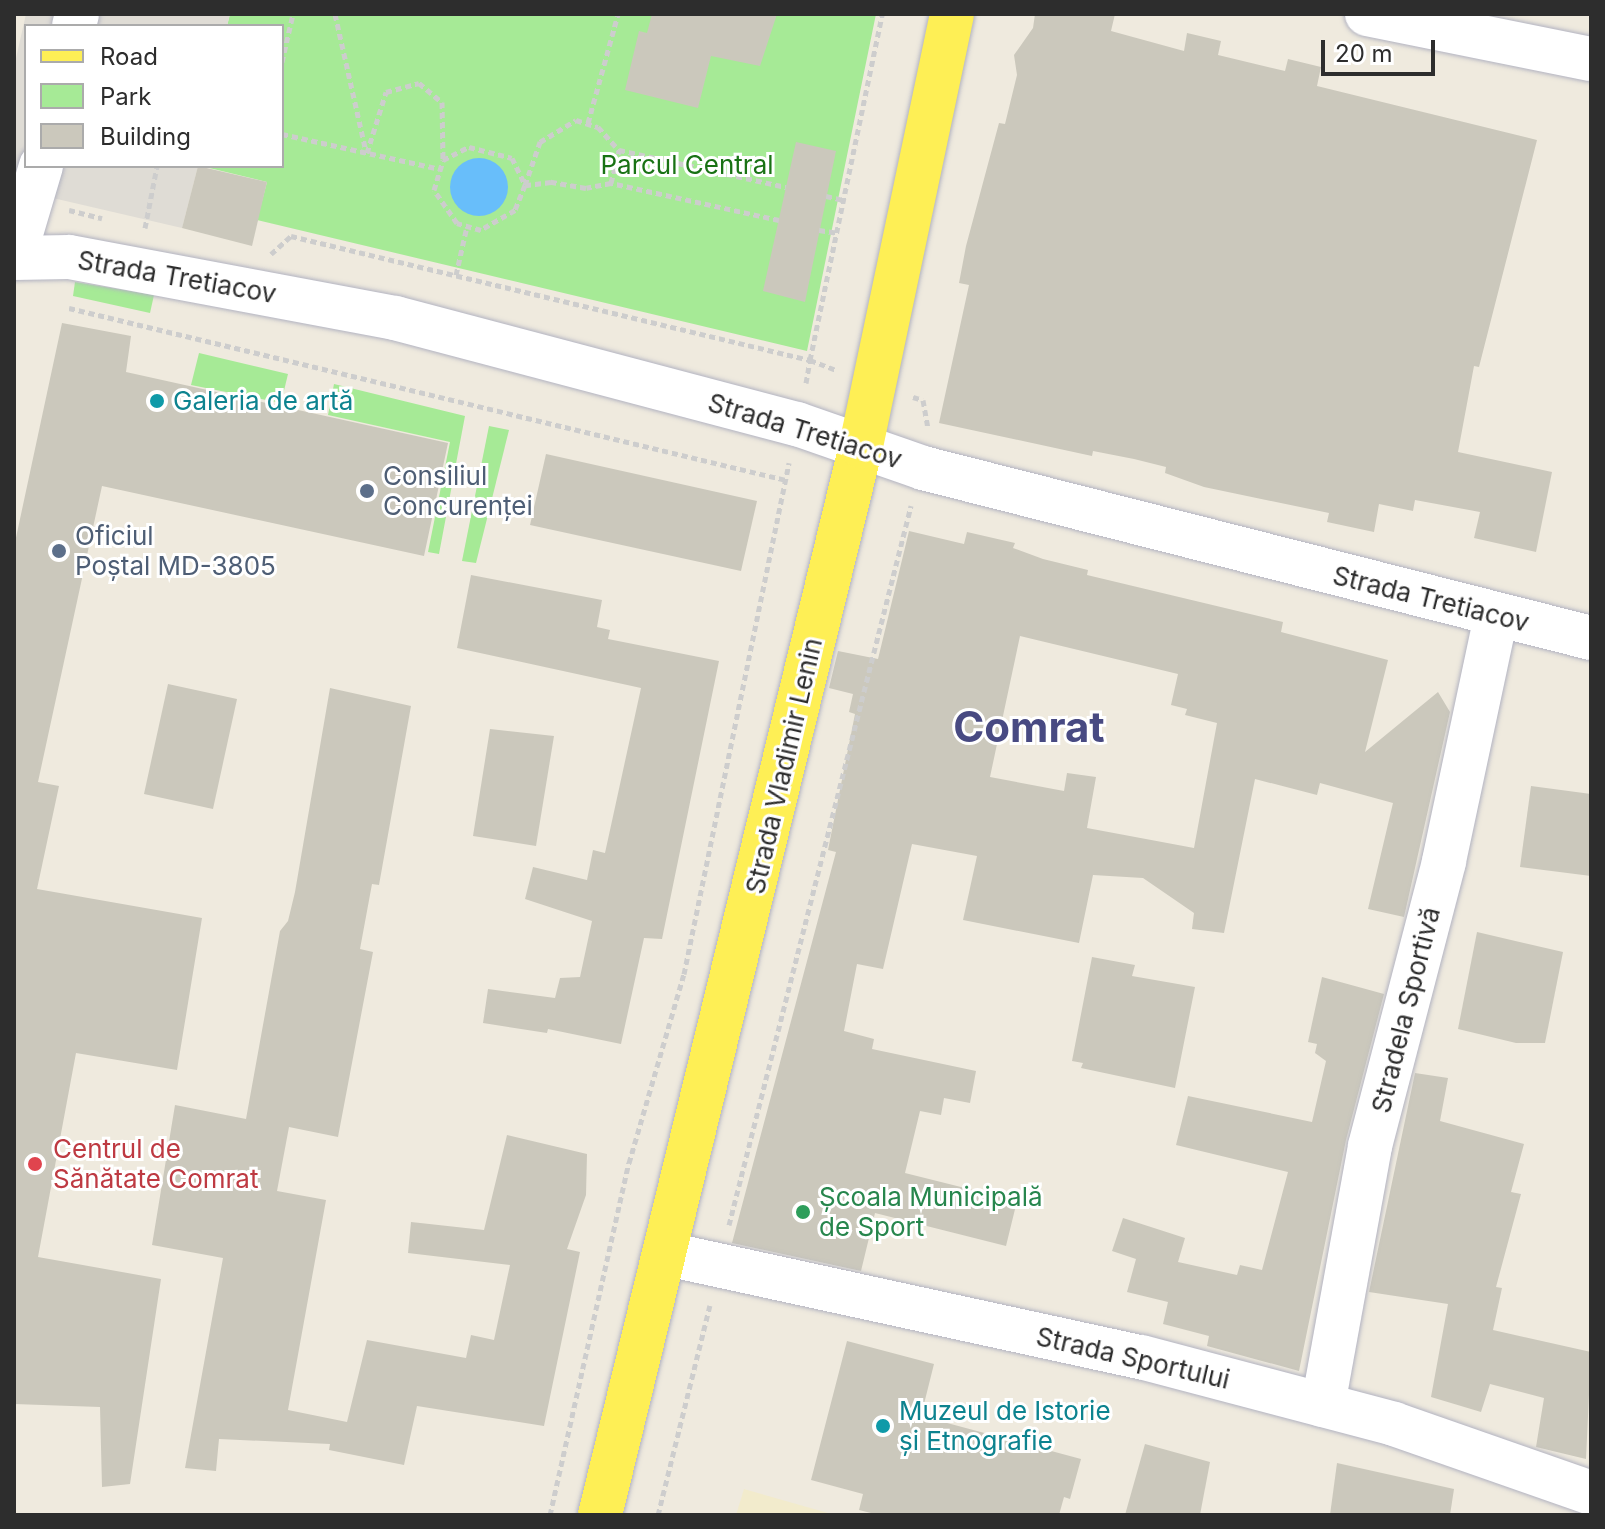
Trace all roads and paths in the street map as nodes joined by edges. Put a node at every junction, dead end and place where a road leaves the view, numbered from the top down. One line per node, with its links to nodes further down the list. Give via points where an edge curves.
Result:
1 (293, 14): 7 (path)
2 (335, 14): 12 (path)
3 (618, 14): 9 (path)
4 (882, 14): 21 (path)
5 (952, 14): 35 (main road, Strada Vladimir Lenin)
6 (1367, 14): 8 (street)
7 (284, 53)
8 (1591, 59)
9 (588, 123): 11 (path); 18 (path, via 568,122 540,142)
10 (284, 134): 12 (path)
11 (619, 150): 17 (path); 19 (path)
12 (367, 153): 13 (path, via 386,92 419,83 442,102); 16 (path)
13 (443, 160): 16 (path); 18 (path, via 469,147 512,158)
14 (40, 168): 32 (street)
15 (157, 168): 27 (path)
16 (440, 169): 26 (path, via 434,190 457,223)
17 (611, 183): 18 (path, via 586,188 551,182); 24 (path)
18 (525, 185): 26 (path, via 515,210 481,230)
19 (786, 187)
20 (826, 196): 21 (path)
21 (843, 200): 30 (path)
22 (68, 210): 23 (path)
23 (114, 220)
24 (779, 220)
25 (129, 224): 27 (path)
26 (467, 226): 33 (path)
27 (145, 228): 29 (path)
28 (819, 230): 30 (path)
29 (160, 231)
30 (837, 233): 33 (path, via 810,360)
31 (268, 256): 33 (path, via 291,236)
32 (14, 257): 35 (street, Strada Tretiacov, via 69,257 395,318 797,424)
33 (456, 275)
34 (69, 308): 43 (path, via 786,480 684,974 629,1163)
35 (861, 446): 37 (street, Strada Tretiacov, via 923,468); 39 (main road, Strada Vladimir Lenin)
36 (916, 499): 40 (path, via 907,510)
37 (1496, 616): 38 (street, Strada Tretiacov); 41 (street, Stradela Sportivă, via 1444,861 1370,1146)
38 (1591, 638)
39 (667, 1254): 40 (street, Strada Sportului); 44 (main road, Strada Vladimir Lenin)
40 (719, 1267): 41 (street, Strada Sportului, via 1141,1357); 45 (path)
41 (1323, 1405): 42 (street, Strada Sportului, via 1394,1424)
42 (1591, 1493)
43 (550, 1515)
44 (600, 1515)
45 (658, 1515)

